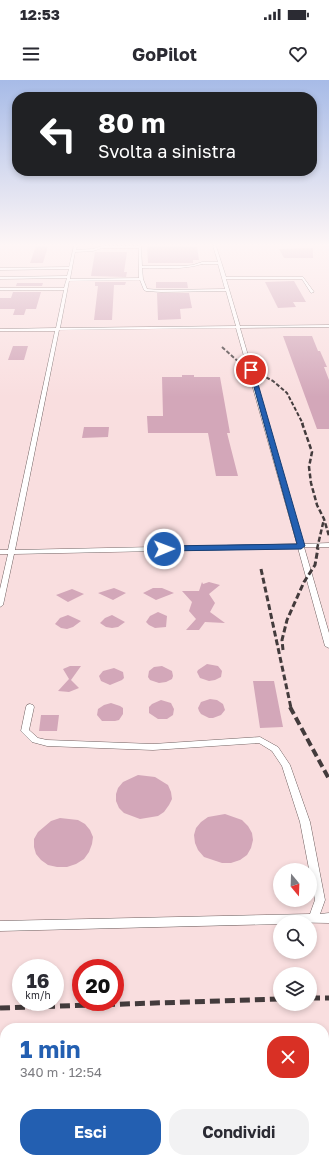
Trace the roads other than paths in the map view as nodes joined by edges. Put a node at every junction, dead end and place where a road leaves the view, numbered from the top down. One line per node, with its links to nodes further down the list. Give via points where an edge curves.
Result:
1 (64, 297): 5 (lane)
2 (230, 297): 4 (lane)
3 (329, 326): 4 (lane)
4 (238, 327): 5 (lane); 8 (lane)
5 (58, 329): 6 (lane); 10 (lane)
6 (0, 330)
7 (329, 545): 8 (lane)
8 (301, 546): 10 (lane); 13 (lane)
9 (0, 552): 10 (lane)
10 (11, 552): 11 (lane)
11 (3, 578): 12 (lane)
12 (0, 605)
13 (329, 646)
14 (30, 707): 15 (lane, via 25,732 35,740 47,743 153,746 260,740 275,749 286,764 305,822 320,900)
15 (314, 915)
16 (317, 918): 17 (lane)
17 (329, 918)
18 (273, 919): 19 (lane)
19 (0, 926)

